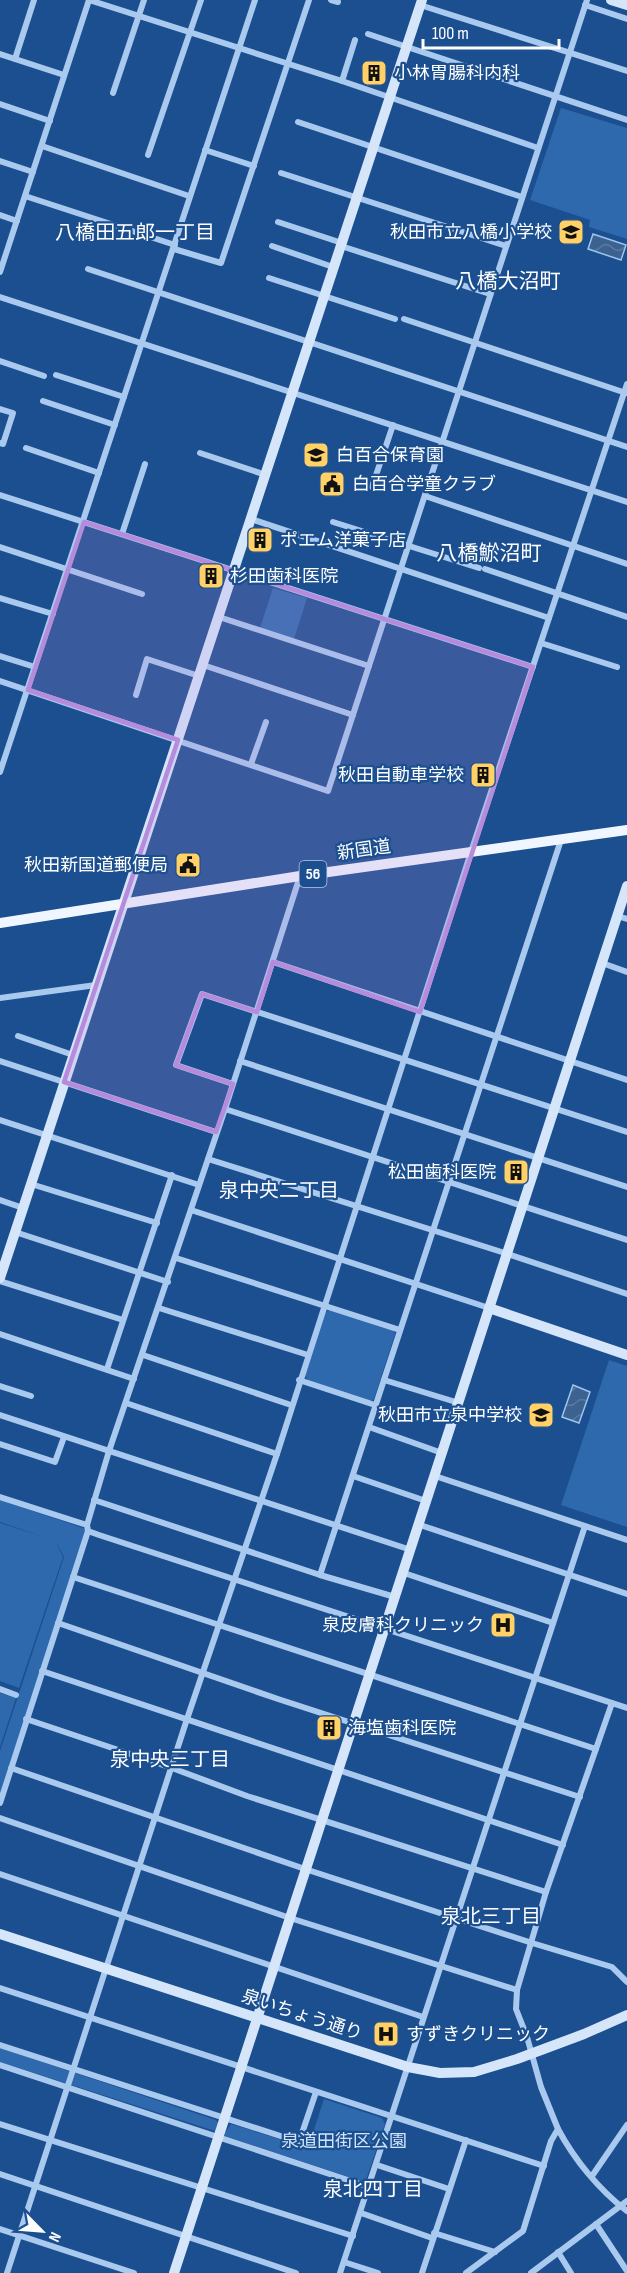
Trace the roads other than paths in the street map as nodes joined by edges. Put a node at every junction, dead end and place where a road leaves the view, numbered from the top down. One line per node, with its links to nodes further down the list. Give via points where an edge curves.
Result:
1 (34, 0): 20 (street)
2 (89, 0): 11 (street); 23 (street)
3 (144, 0): 11 (street)
4 (201, 0): 13 (street)
5 (255, 0): 17 (street)
6 (309, 0): 21 (street)
7 (611, 0): 10 (street)
8 (586, 2): 12 (street); 18 (street)
9 (421, 3): 16 (street); 18 (street)
10 (627, 5)
11 (139, 16): 13 (street); 25 (street)
12 (627, 20)
13 (189, 32): 17 (street); 36 (street)
14 (368, 34): 16 (street)
15 (355, 40): 24 (street)
16 (406, 47): 26 (street); 27 (street)
17 (238, 48): 21 (street); 35 (street)
18 (570, 53): 22 (street); 26 (street)
19 (0, 54): 20 (street)
20 (15, 59): 23 (street)
21 (289, 64): 24 (street); 38 (street)
22 (627, 71)
23 (64, 75): 30 (street)
24 (342, 81): 27 (street)
25 (113, 93)
26 (555, 97): 29 (street); 34 (street)
27 (390, 98): 33 (street); 34 (street)
28 (0, 104): 30 (street)
29 (627, 120)
30 (50, 121): 32 (street)
31 (298, 122): 33 (street)
32 (42, 146): 39 (street); 42 (street)
33 (373, 148): 43 (street); 44 (street)
34 (538, 148): 44 (street)
35 (204, 150): 38 (street); 42 (street)
36 (148, 155)
37 (0, 162): 39 (street)
38 (254, 166): 52 (street, via 221,263)
39 (33, 172): 41 (street)
40 (281, 173): 43 (street)
41 (25, 196): 46 (street); 52 (street)
42 (189, 196): 52 (street)
43 (357, 197): 48 (street); 51 (street)
44 (522, 197): 51 (street)
45 (0, 215): 46 (street)
46 (17, 220): 53 (street)
47 (278, 222): 48 (street)
48 (341, 245): 54 (street); 59 (street)
49 (0, 246): 53 (street)
50 (272, 246): 54 (street)
51 (506, 246): 59 (street)
52 (174, 247): 58 (street)
53 (8, 248): 56 (street)
54 (333, 267): 60 (street)
55 (88, 270): 58 (street)
56 (0, 272)
57 (269, 278): 60 (street)
58 (158, 293): 64 (street); 65 (street)
59 (490, 294): 66 (street)
60 (324, 295): 62 (street); 64 (street)
61 (0, 297): 65 (street)
62 (395, 319)
63 (404, 319): 66 (street)
64 (310, 341): 71 (street); 72 (street)
65 (142, 342): 71 (street); 74 (street)
66 (475, 343): 72 (street); 73 (street)
67 (0, 361): 69 (street)
68 (56, 375): 74 (street)
69 (44, 376)
70 (627, 384): 73 (street)
71 (293, 392): 78 (street); 87 (street)
72 (459, 392): 79 (street); 80 (street)
73 (626, 392): 79 (street)
74 (124, 398): 77 (street)
75 (43, 400): 77 (street)
76 (0, 409): 81 (street, via 13,413 3,444)
77 (115, 424): 86 (street)
78 (393, 424): 80 (street); 88 (street)
79 (608, 440): 82 (street); 89 (street)
80 (443, 441): 89 (street); 91 (street)
81 (0, 443)
82 (627, 447)
83 (26, 448): 86 (street)
84 (200, 453): 87 (street)
85 (145, 464): 96 (street)
86 (99, 473): 94 (street)
87 (266, 475): 93 (street)
88 (372, 487)
89 (592, 490): 92 (street); 98 (street)
90 (0, 495): 94 (street)
91 (425, 496): 97 (street); 98 (street)
92 (627, 502)
93 (251, 519): 102 (street); 103 (street)
94 (84, 522): 96 (street); 101 (street)
95 (333, 522): 97 (street)
96 (122, 534): 103 (street)
97 (408, 546): 102 (street); 105 (street)
98 (573, 546): 100 (street); 105 (street)
99 (0, 547): 101 (street)
100 (627, 564)
101 (67, 569): 104 (street); 107 (street)
102 (401, 569): 110 (street); 111 (street)
103 (234, 570): 108 (street); 110 (street)
104 (142, 594)
105 (557, 594): 109 (street); 111 (street)
106 (0, 597): 107 (street)
107 (52, 614): 115 (street)
108 (219, 617): 114 (street); 118 (street)
109 (627, 617)
110 (384, 618): 114 (street); 116 (street)
111 (549, 618): 112 (street)
112 (541, 643): 116 (street); 117 (street)
113 (0, 656): 115 (street)
114 (369, 666): 122 (street)
115 (35, 667): 120 (street)
116 (533, 667): 129 (street)
117 (617, 667)
118 (201, 671): 121 (street, via 147,659); 122 (street); 124 (street)
119 (0, 681): 120 (street)
120 (28, 690): 124 (street); 126 (street)
121 (136, 695)
122 (353, 715): 125 (street, via 328,791)
123 (266, 722): 125 (street)
124 (178, 740): 125 (street); 132 (street)
125 (250, 764)
126 (0, 772)
127 (627, 830): 128 (main road, 新国道 / 56)
128 (561, 840): 129 (main road, 新国道 / 56); 143 (street)
129 (471, 852): 130 (main road, 新国道 / 56); 141 (street)
130 (300, 876): 132 (main road, 新国道 / 56); 135 (street)
131 (627, 886): 133 (street)
132 (122, 904): 134 (main road, 新国道 / 56); 138 (street)
133 (622, 917): 136 (street)
134 (0, 923)
135 (273, 962): 140 (street); 141 (street)
136 (602, 963): 137 (street); 148 (street)
137 (627, 972)
138 (96, 985): 139 (street); 144 (street)
139 (0, 998)
140 (257, 1012): 145 (street); 147 (street); 151 (street, via 202,994 176,1065)
141 (420, 1012): 143 (street); 145 (street)
142 (18, 1036): 144 (street)
143 (495, 1036): 148 (street); 152 (street)
144 (73, 1055): 150 (street)
145 (404, 1060): 152 (street); 153 (street)
146 (0, 1061): 150 (street)
147 (240, 1061): 151 (street); 153 (street)
148 (569, 1061): 149 (street); 154 (street)
149 (627, 1080)
150 (64, 1082): 157 (street); 160 (street)
151 (233, 1084): 155 (street)
152 (480, 1084): 154 (street); 159 (street)
153 (388, 1108): 159 (street); 161 (street)
154 (554, 1108): 158 (street); 162 (street)
155 (225, 1109): 157 (street); 161 (street)
156 (0, 1120): 160 (street)
157 (216, 1132): 163 (street)
158 (627, 1132)
159 (464, 1134): 162 (street); 165 (street)
160 (47, 1135): 164 (street); 166 (street)
161 (373, 1156): 165 (street); 170 (street)
162 (538, 1158): 168 (street); 171 (street)
163 (208, 1159): 167 (street); 170 (street)
164 (172, 1175): 167 (street); 174 (street)
165 (448, 1182): 171 (street); 175 (street)
166 (31, 1184): 172 (street); 174 (street)
167 (199, 1185): 173 (street)
168 (627, 1187)
169 (0, 1200): 172 (street)
170 (356, 1206): 175 (street); 180 (street)
171 (523, 1207): 177 (street); 178 (street)
172 (23, 1208): 176 (street)
173 (190, 1210): 179 (street); 180 (street)
174 (157, 1223): 181 (street)
175 (433, 1231): 178 (street); 184 (street)
176 (15, 1232): 181 (street); 182 (street)
177 (627, 1240)
178 (508, 1254): 185 (street); 188 (street)
179 (176, 1258): 183 (street); 186 (street)
180 (338, 1259): 184 (street); 186 (street)
181 (140, 1272): 183 (street); 189 (street)
182 (0, 1279): 189 (street)
183 (168, 1282): 187 (street)
184 (415, 1284): 188 (street); 190 (street)
185 (627, 1294)
186 (323, 1307): 190 (street); 194 (street)
187 (159, 1308): 193 (street); 194 (street)
188 (489, 1308): 192 (street); 202 (street)
189 (123, 1320): 195 (street)
190 (400, 1330): 198 (street)
191 (0, 1335): 195 (street)
192 (627, 1354)
193 (142, 1355): 196 (street); 203 (street)
194 (308, 1355): 197 (street)
195 (107, 1370): 196 (street)
196 (134, 1379): 201 (street)
197 (299, 1380): 203 (street); 204 (street)
198 (384, 1380): 202 (street); 204 (street)
199 (0, 1386): 200 (street)
200 (31, 1396)
201 (126, 1403): 209 (street); 211 (street)
202 (459, 1403): 210 (street)
203 (291, 1405): 211 (street)
204 (375, 1405): 206 (street)
205 (0, 1415): 207 (street)
206 (369, 1427): 210 (street); 212 (street)
207 (64, 1437): 208 (street, via 55,1462); 209 (street)
208 (0, 1444)
209 (109, 1451): 215 (street); 216 (street)
210 (443, 1453): 213 (street)
211 (277, 1454): 216 (street)
212 (353, 1476): 217 (street); 218 (street)
213 (435, 1476): 217 (street); 220 (street)
214 (0, 1497): 221 (street)
215 (94, 1500): 221 (street); 223 (street)
216 (260, 1500): 218 (street); 223 (street)
217 (427, 1501): 219 (street)
218 (336, 1524): 224 (street); 227 (street)
219 (420, 1525): 224 (street); 226 (street)
220 (585, 1526): 222 (street); 226 (street)
221 (87, 1528): 228 (street); 229 (street)
222 (627, 1539)
223 (244, 1548): 227 (street); 229 (street)
224 (411, 1550): 225 (street)
225 (404, 1573): 231 (street); 233 (street)
226 (569, 1574): 230 (street); 233 (street)
227 (320, 1575): 231 (street)
228 (73, 1577): 232 (street); 234 (street)
229 (234, 1578): 234 (street); 235 (street)
230 (627, 1594)
231 (395, 1598): 235 (street)
232 (58, 1623): 236 (street); 237 (street)
233 (553, 1623): 239 (street)
234 (219, 1625): 237 (street); 238 (street)
235 (385, 1627): 238 (street); 239 (street)
236 (42, 1671): 244 (street); 245 (street)
237 (203, 1672): 245 (street); 246 (street)
238 (370, 1674): 246 (street); 247 (street)
239 (535, 1677): 242 (street); 247 (street)
240 (0, 1689): 241 (street)
241 (16, 1695)
242 (612, 1703): 243 (street); 248 (street)
243 (627, 1708)
244 (26, 1719): 249 (street); 250 (street)
245 (187, 1719): 250 (street); 251 (street)
246 (354, 1722): 251 (street); 252 (street)
247 (519, 1723): 248 (street); 252 (street)
248 (596, 1749): 253 (street)
249 (11, 1768): 254 (street); 255 (street)
250 (172, 1768): 255 (street); 258 (street)
251 (338, 1771): 257 (street); 258 (street)
252 (503, 1773): 253 (street); 257 (street)
253 (580, 1797): 259 (street)
254 (0, 1803)
255 (157, 1816): 260 (street); 261 (street)
256 (0, 1818): 260 (street)
257 (488, 1819): 259 (street); 262 (street)
258 (321, 1821): 261 (street); 262 (street)
259 (563, 1845): 264 (street)
260 (140, 1865): 265 (street); 266 (street)
261 (305, 1869): 266 (street); 267 (street)
262 (472, 1869): 264 (street); 267 (street)
263 (0, 1874): 265 (street)
264 (546, 1892): 269 (street)
265 (123, 1916): 270 (street); 272 (street)
266 (290, 1918): 270 (street); 271 (street)
267 (456, 1918): 269 (street); 271 (street)
268 (0, 1934): 272 (street, 泉いちょう通り)
269 (532, 1943): 273 (street, via 612,1967); 275 (street)
270 (275, 1966): 277 (street); 278 (street)
271 (440, 1966): 275 (street); 278 (street)
272 (106, 1969): 277 (street, 泉いちょう通り); 279 (street)
273 (627, 1982)
274 (0, 1988): 279 (street)
275 (516, 1990): 281 (street, via 516,2009)
276 (627, 2015): 281 (street, 泉いちょう通り)
277 (257, 2017): 283 (street); 284 (street, 泉いちょう通り)
278 (423, 2017): 284 (street)
279 (90, 2018): 283 (street); 285 (street)
280 (0, 2045): 285 (street)
281 (531, 2053): 284 (street, 泉いちょう通り, via 458,2074); 292 (street)
282 (0, 2064): 286 (street)
283 (241, 2067): 287 (street); 289 (street)
284 (408, 2067): 288 (street)
285 (73, 2069): 286 (street); 289 (street)
286 (67, 2087): 293 (street); 294 (street)
287 (316, 2092): 288 (street); 289 (street, via 300,2142)
288 (392, 2117): 295 (street); 296 (street)
289 (224, 2118): 293 (street)
290 (0, 2124): 294 (street)
291 (627, 2125): 299 (street)
292 (558, 2129): 297 (street); 299 (street)
293 (217, 2137): 301 (street); 302 (street)
294 (50, 2140): 300 (street); 302 (street)
295 (466, 2140): 297 (street); 303 (street)
296 (376, 2165): 301 (street); 303 (street)
297 (544, 2166): 315 (street, via 523,2230)
298 (0, 2174): 300 (street)
299 (592, 2176): 305 (street)
300 (34, 2185): 311 (street); 313 (street)
301 (369, 2187): 307 (street)
302 (200, 2188): 313 (street); 314 (street)
303 (449, 2189): 312 (street)
304 (627, 2201): 305 (street)
305 (620, 2206): 306 (street); 308 (street); 309 (street)
306 (627, 2211)
307 (361, 2213): 312 (street); 314 (street)
308 (627, 2216)
309 (597, 2223): 316 (street); 318 (street); 319 (street)
310 (0, 2229): 311 (street)
311 (19, 2235): 320 (street); 321 (street)
312 (433, 2235): 315 (street); 326 (street)
313 (186, 2236): 322 (street); 323 (street)
314 (353, 2236): 317 (street)
315 (495, 2252): 327 (street)
316 (558, 2252): 328 (street); 329 (street)
317 (344, 2262): 324 (street); 325 (street)
318 (627, 2264)
319 (627, 2271)
320 (7, 2273)
321 (134, 2273)
322 (174, 2273)
323 (296, 2273)
324 (340, 2273)
325 (378, 2273)
326 (422, 2273)
327 (466, 2273)
328 (531, 2273)
329 (571, 2273)

